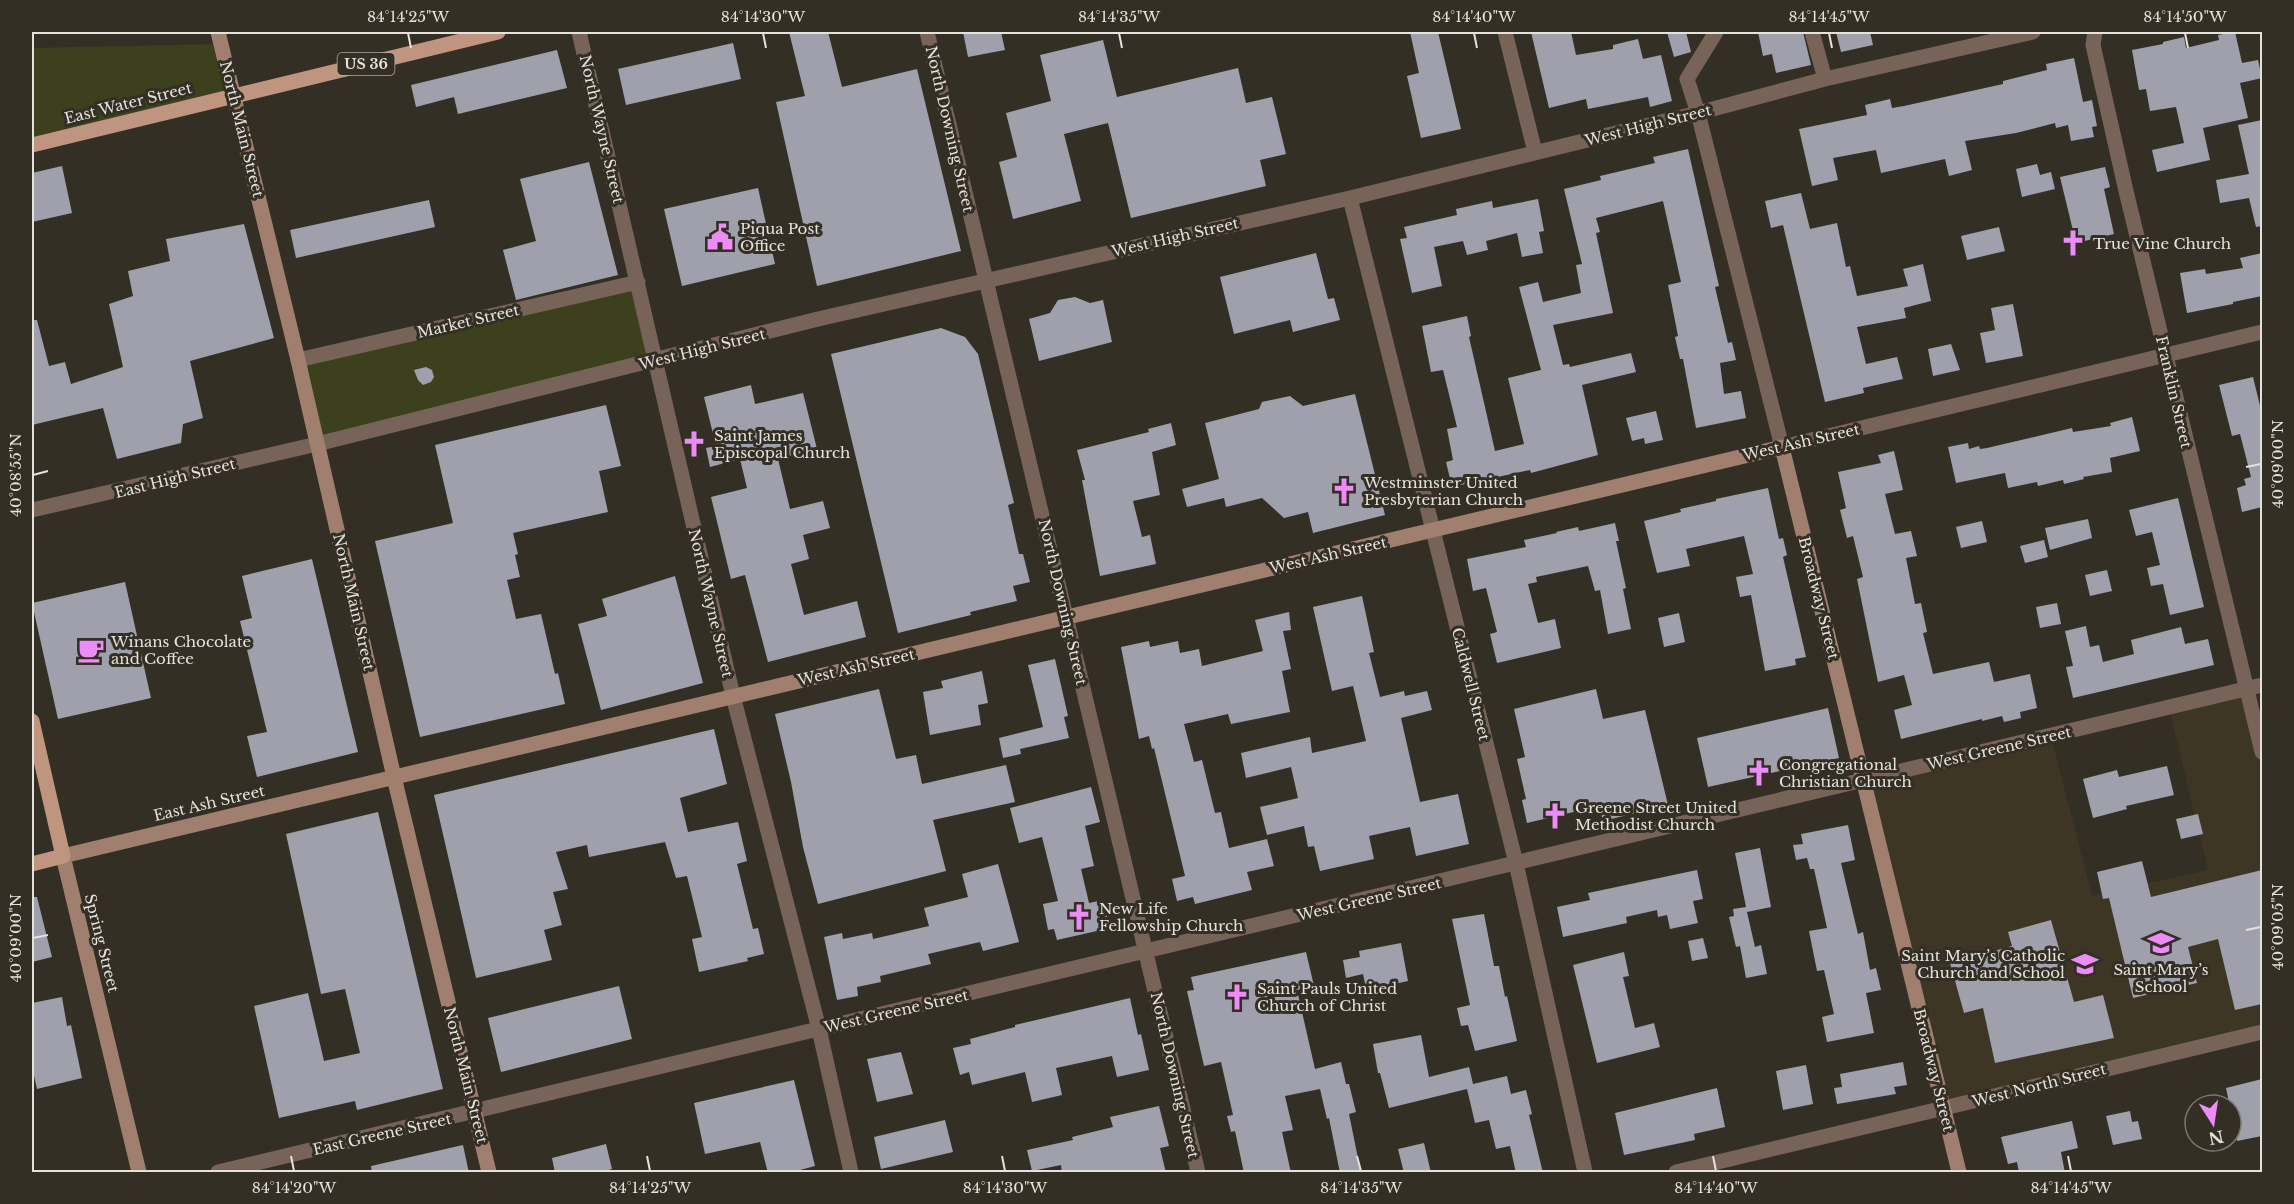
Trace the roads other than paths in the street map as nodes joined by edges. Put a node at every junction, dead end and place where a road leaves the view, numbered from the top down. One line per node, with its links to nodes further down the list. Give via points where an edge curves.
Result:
1 (218, 32): 11 (street, North Main Street)
2 (498, 32): 11 (main road, US 36)
3 (579, 32): 17 (street, North Wayne Street)
4 (927, 32): 16 (street, North Downing Street)
5 (1505, 32): 14 (street)
6 (1716, 32): 12 (street, Broadway Street, via 1687,79)
7 (1812, 32): 10 (street)
8 (2033, 32): 10 (street, West High Street)
9 (2095, 32): 19 (street, Franklin Street, via 2093,45)
10 (1825, 79): 12 (street, West High Street)
11 (234, 96): 13 (main road, East Water Street / US 36); 20 (street, North Main Street)
12 (1698, 113): 14 (street, West High Street); 23 (street, Broadway Street)
13 (32, 145)
14 (1535, 152): 15 (street, West High Street)
15 (1350, 198): 16 (street, West High Street); 25 (street, Caldwell Street)
16 (986, 280): 21 (street, West High Street); 26 (street, North Downing Street)
17 (638, 282): 20 (street, Market Street); 21 (street, North Wayne Street)
18 (2262, 332): 19 (street, West Ash Street)
19 (2165, 355): 23 (street, West Ash Street); 28 (street, Franklin Street)
20 (298, 360): 22 (street, North Main Street)
21 (655, 361): 22 (street, West High Street); 29 (street, North Wayne Street)
22 (317, 444): 24 (street, East High Street); 32 (street, North Main Street)
23 (1782, 447): 25 (street, West Ash Street); 33 (street, Broadway Street)
24 (32, 510)
25 (1432, 530): 26 (street, West Ash Street); 36 (street, Caldwell Street)
26 (1066, 617): 29 (street, West Ash Street); 37 (street, North Downing Street)
27 (2262, 685): 28 (street, West Greene Street)
28 (2246, 689): 31 (street, Franklin Street); 33 (street, West Greene Street)
29 (733, 696): 32 (street, West Ash Street); 38 (street, North Wayne Street)
30 (32, 721): 34 (main road, Spring Street)
31 (2262, 752)
32 (394, 777): 34 (street, East Ash Street); 41 (street, North Main Street)
33 (1864, 781): 36 (street, West Greene Street); 40 (street, Broadway Street)
34 (63, 856): 35 (main road, East Ash Street); 42 (street, Spring Street)
35 (32, 864)
36 (1516, 864): 37 (street, West Greene Street); 47 (street, Caldwell Street)
37 (1146, 952): 38 (street, West Greene Street); 46 (street, North Downing Street)
38 (819, 1029): 41 (street, West Greene Street); 45 (street, North Wayne Street)
39 (2262, 1032): 40 (street, West North Street)
40 (1944, 1108): 48 (street, West North Street); 49 (street, Broadway Street)
41 (475, 1112): 43 (street, East Greene Street); 44 (street, North Main Street)
42 (139, 1173)
43 (218, 1173)
44 (489, 1173)
45 (851, 1173)
46 (1198, 1173)
47 (1585, 1173)
48 (1676, 1173)
49 (1959, 1173)

